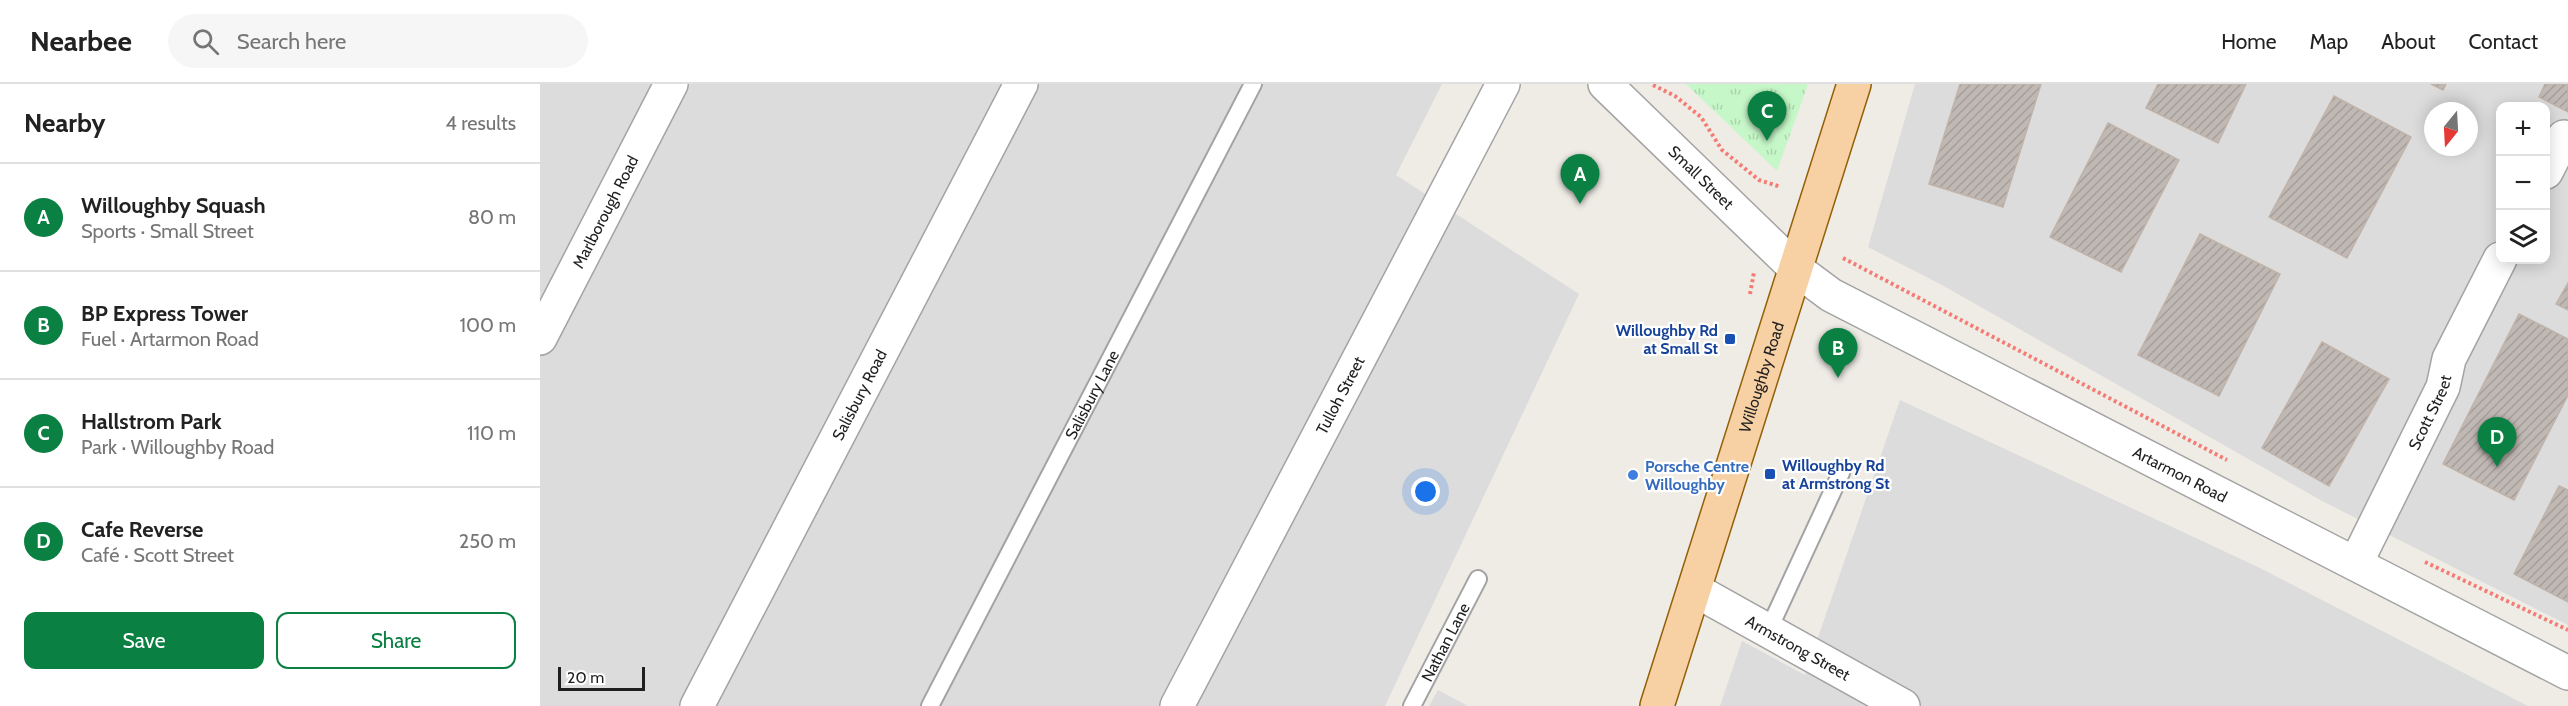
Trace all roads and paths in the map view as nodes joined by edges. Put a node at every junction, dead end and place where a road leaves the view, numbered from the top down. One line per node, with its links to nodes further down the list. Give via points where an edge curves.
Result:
1 (671, 84): 16 (street, Marlborough Road)
2 (1021, 84): 26 (street, Salisbury Road)
3 (1253, 84): 27 (lane, Salisbury Lane)
4 (1503, 84): 28 (street, Tulloh Street)
5 (1605, 84): 14 (street, Small Street)
6 (1651, 84): 10 (path, via 1675,96 1701,117 1722,150 1759,180)
7 (1854, 84): 14 (main road, Willoughby Road)
8 (2568, 139): 9 (street, via 2564,137)
9 (2550, 164)
10 (1781, 187)
11 (1843, 258): 17 (path, Artarmon Road)
12 (2498, 264): 20 (street, Scott Street, via 2449,359 2443,387)
13 (1755, 266): 15 (path)
14 (1796, 269): 20 (street, Artarmon Road, via 1831,295); 22 (main road, Willoughby Road)
15 (1750, 294)
16 (540, 338)
17 (2233, 463)
18 (1841, 473): 24 (lane)
19 (2422, 560): 23 (path)
20 (2356, 563): 25 (street, Artarmon Road)
21 (1478, 579): 29 (lane, Nathan Lane)
22 (1695, 590): 24 (street, Armstrong Street); 30 (main road, Willoughby Road)
23 (2568, 630)
24 (1768, 631): 31 (street, Armstrong Street)
25 (2568, 673)
26 (697, 706)
27 (930, 706)
28 (1176, 706)
29 (1412, 706)
30 (1657, 706)
31 (1903, 706)

